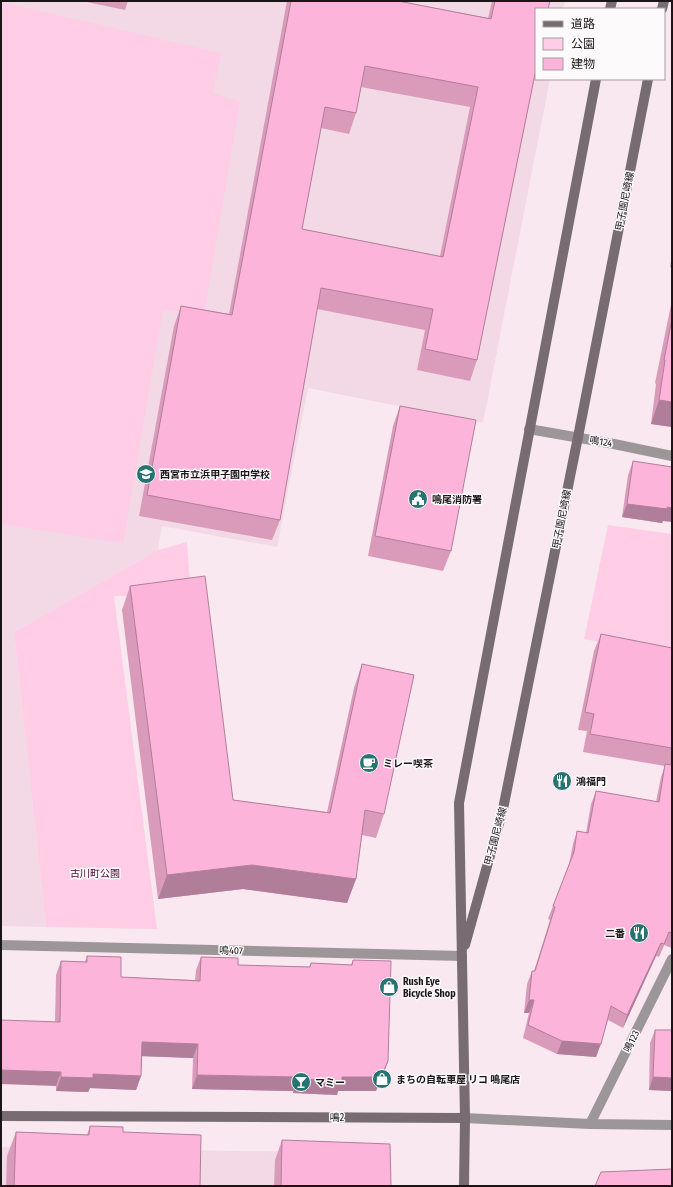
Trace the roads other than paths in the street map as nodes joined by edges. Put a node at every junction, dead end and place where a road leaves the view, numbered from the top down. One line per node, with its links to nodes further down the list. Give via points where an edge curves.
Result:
1 (596, 80): 3 (main road, 甲子園尼崎線)
2 (648, 80): 4 (main road, 甲子園尼崎線)
3 (529, 429): 4 (street, 鳴124); 7 (main road, 甲子園尼崎線, via 459,804)
4 (578, 437): 5 (street, 鳴124); 7 (main road, 甲子園尼崎線, via 503,809)
5 (672, 456)
6 (1, 945): 7 (street, 鳴407)
7 (462, 956): 10 (main road, 甲子園尼崎線)
8 (672, 958): 11 (street, 鳴123)
9 (1, 1116): 10 (main road, 鳴2)
10 (464, 1118): 11 (street, 鳴2); 13 (main road, 甲子園尼崎線)
11 (590, 1124): 12 (street, 鳴2)
12 (672, 1125)
13 (464, 1186)

